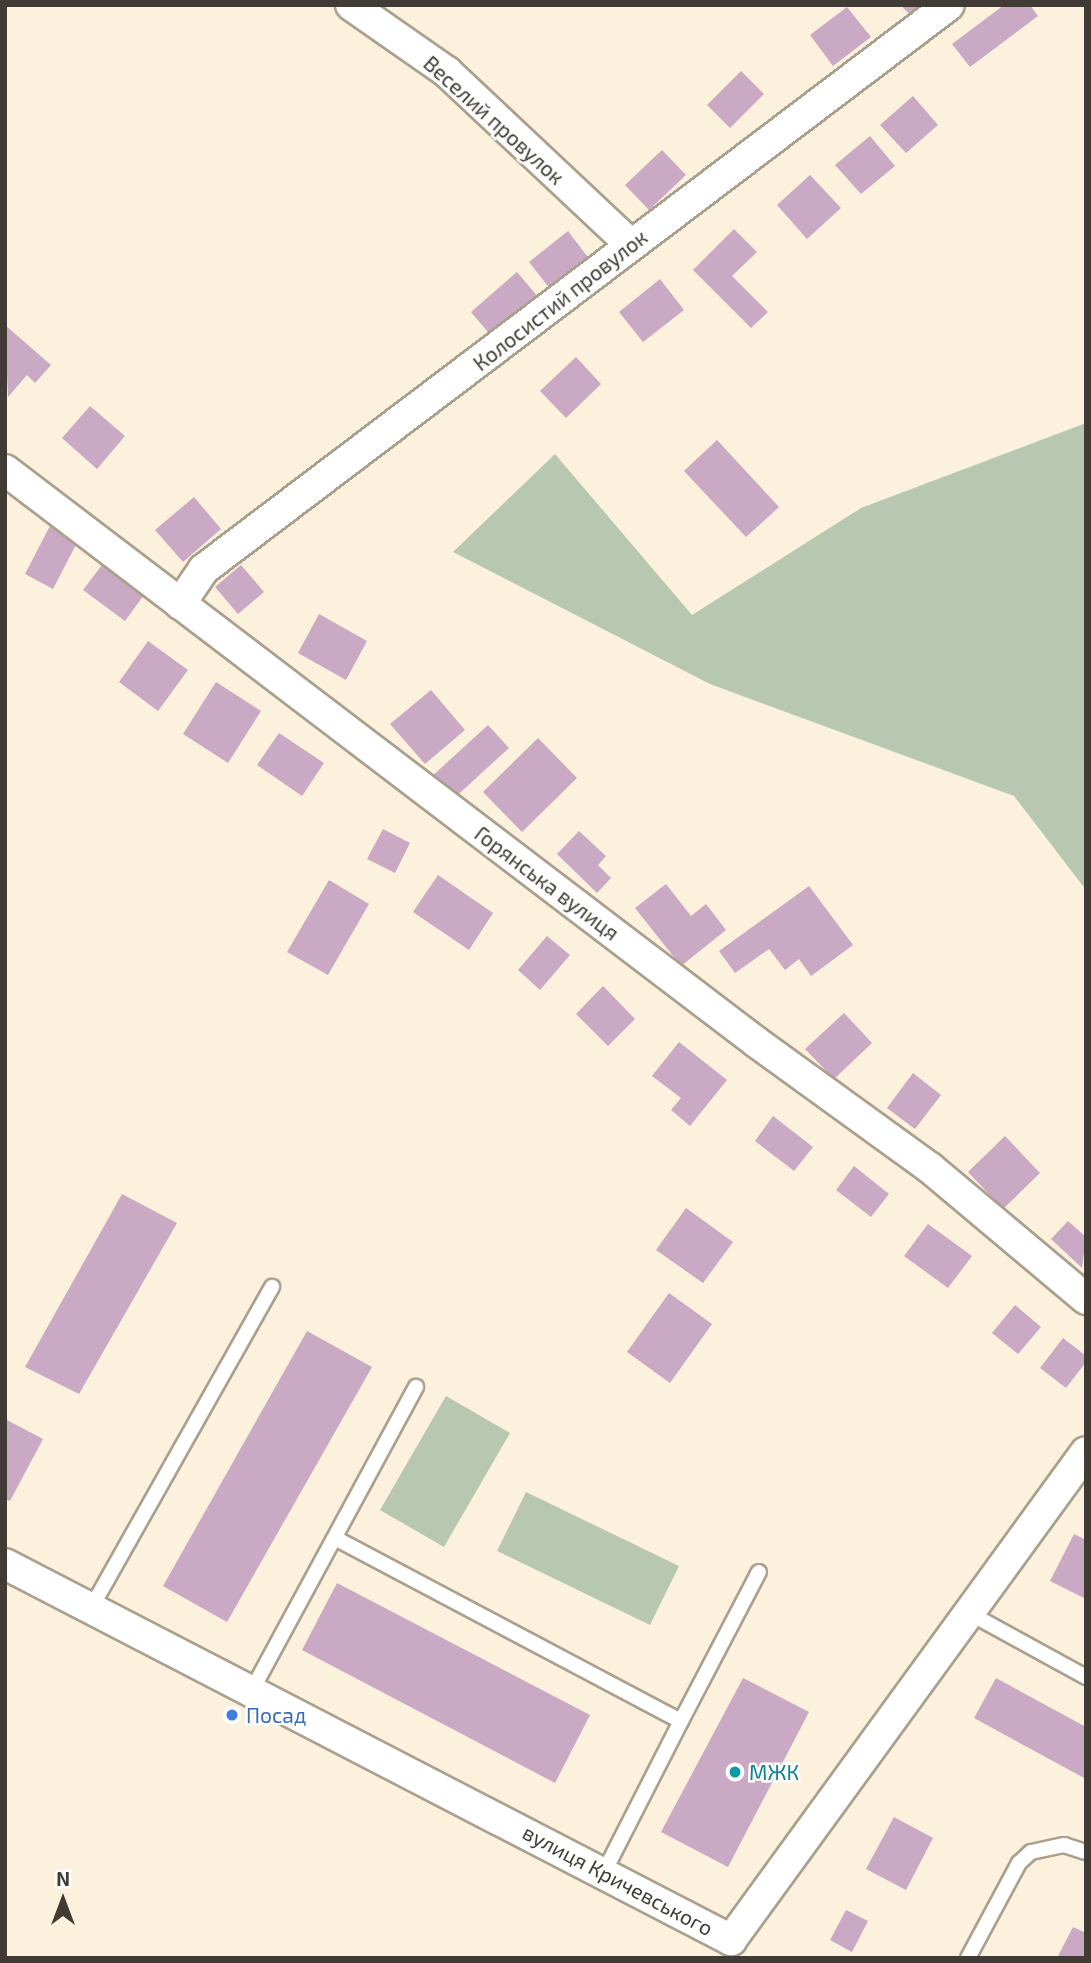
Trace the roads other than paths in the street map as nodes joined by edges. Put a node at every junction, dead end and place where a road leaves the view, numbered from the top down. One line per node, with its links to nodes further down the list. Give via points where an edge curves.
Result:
1 (351, 5): 3 (street, Веселий провулок, via 447,72)
2 (949, 5): 3 (street, Колосистий провулок)
3 (630, 244): 5 (street, Колосистий провулок, via 449,388 204,569)
4 (5, 470): 5 (street, Горянська вулиця)
5 (180, 604): 7 (street, Горянська вулиця, via 756,1042 930,1168)
6 (272, 1287): 13 (lane)
7 (1086, 1299)
8 (416, 1387): 10 (lane)
9 (1086, 1452): 14 (street, вулиця Кричевського)
10 (335, 1538): 16 (lane); 17 (lane)
11 (5, 1564): 13 (street, вулиця Кричевського)
12 (759, 1572): 17 (lane)
13 (90, 1611): 16 (street, вулиця Кричевського)
14 (971, 1614): 15 (lane); 20 (street, вулиця Кричевського)
15 (1086, 1677)
16 (251, 1692): 19 (street, вулиця Кричевського)
17 (681, 1721): 19 (lane)
18 (1086, 1852): 21 (lane, via 1047,1846 1025,1858)
19 (604, 1872): 20 (street, вулиця Кричевського)
20 (726, 1949)
21 (968, 1958)

